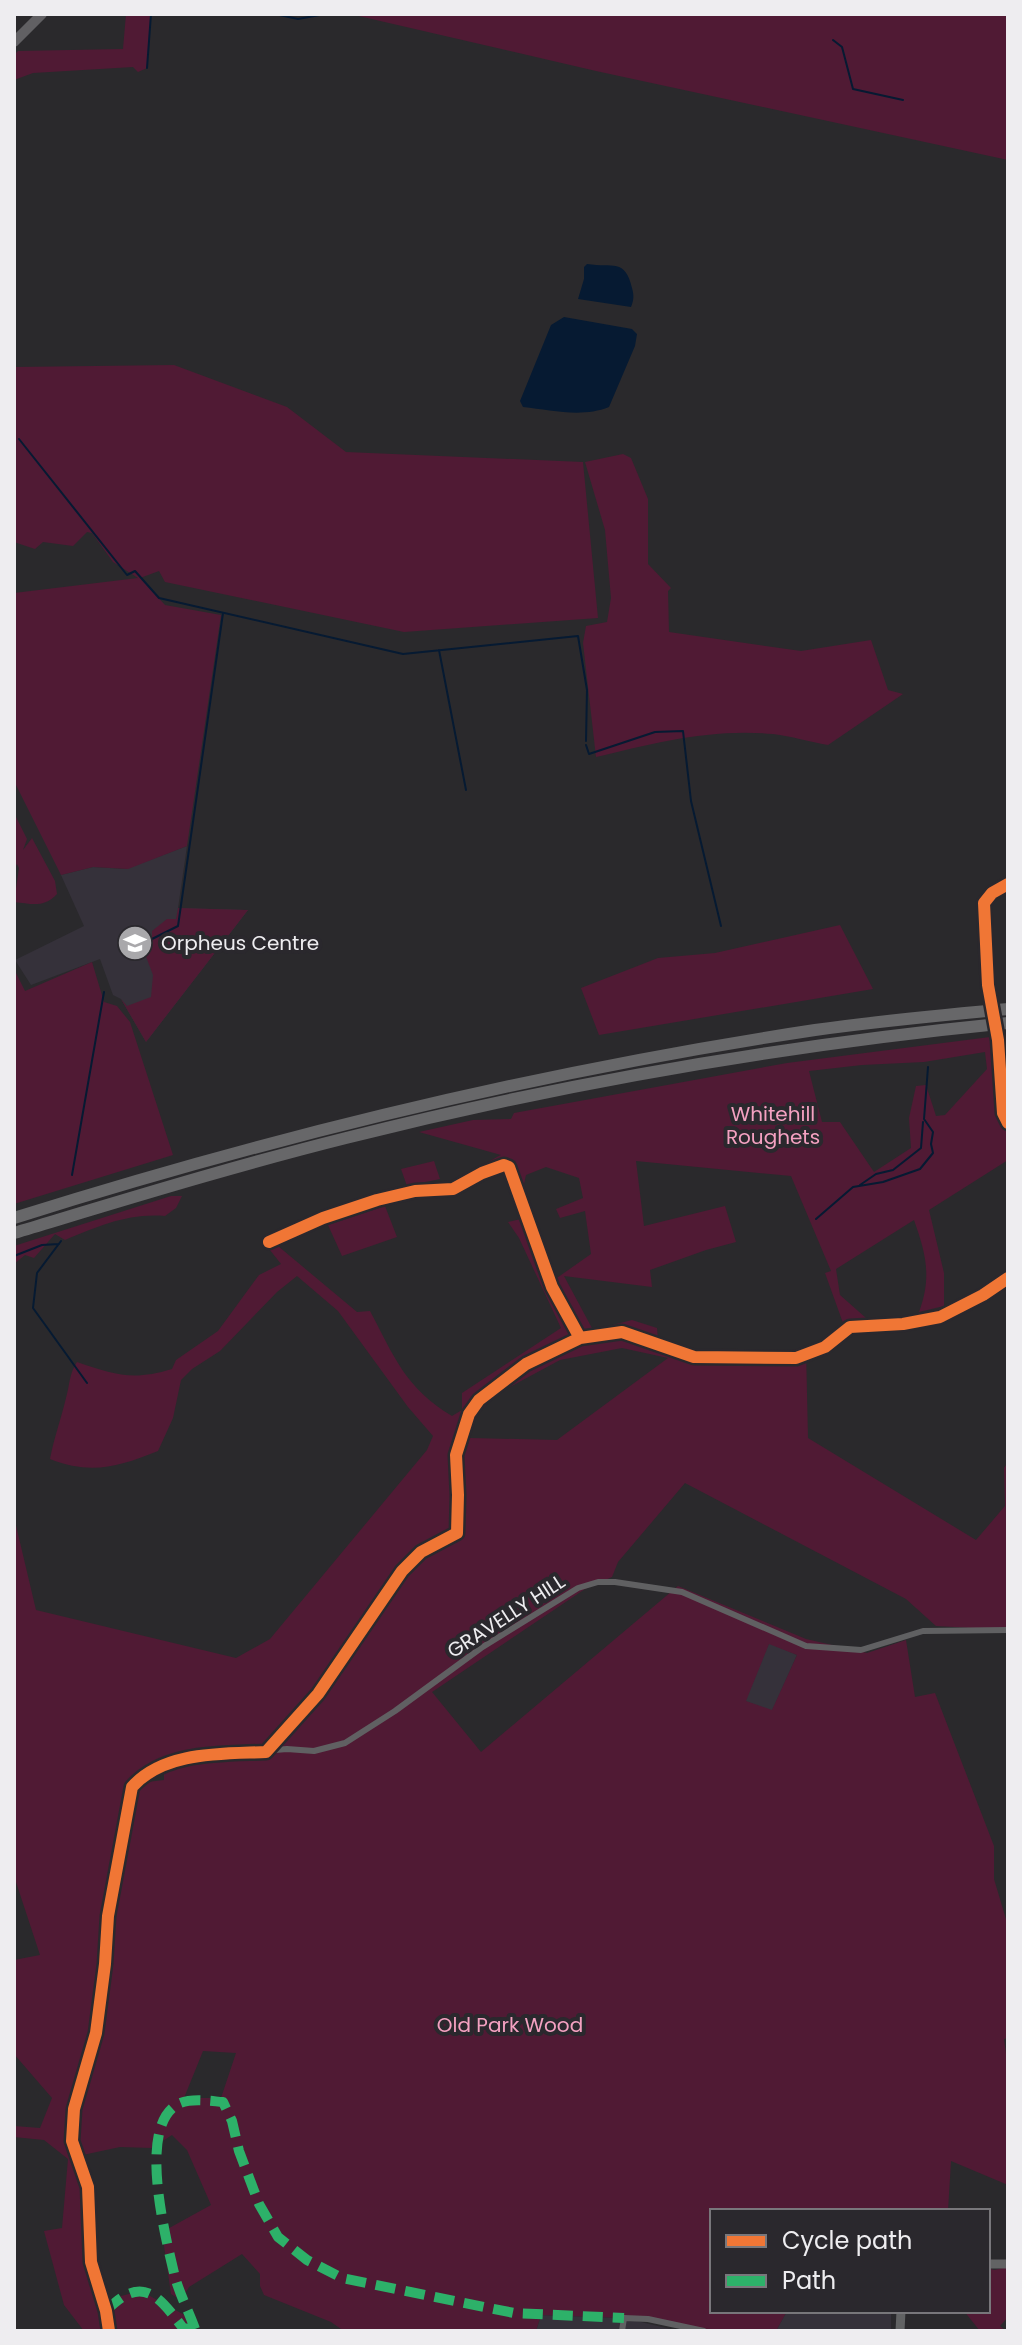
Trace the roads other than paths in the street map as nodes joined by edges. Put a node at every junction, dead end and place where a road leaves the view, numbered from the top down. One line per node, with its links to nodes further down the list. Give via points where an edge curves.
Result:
1 (42, 14): 2 (main road)
2 (14, 42)
3 (1008, 1009): 5 (highway, via 816,1030 501,1087 254,1147)
4 (1008, 1023): 6 (highway, via 750,1055 506,1101 254,1162)
5 (14, 1218)
6 (14, 1233)
7 (1008, 1630): 8 (street, GRAVELLY HILL, via 923,1631 861,1650 823,1648 806,1646 682,1592 598,1582 578,1588 481,1648 356,1738 314,1751 188,1757 149,1773 132,1787 108,1916 96,2033 74,2109 72,2141 88,2187 91,2262)
8 (109, 2331)
9 (622, 2331): 10 (street, via 624,2318)
10 (704, 2331)

